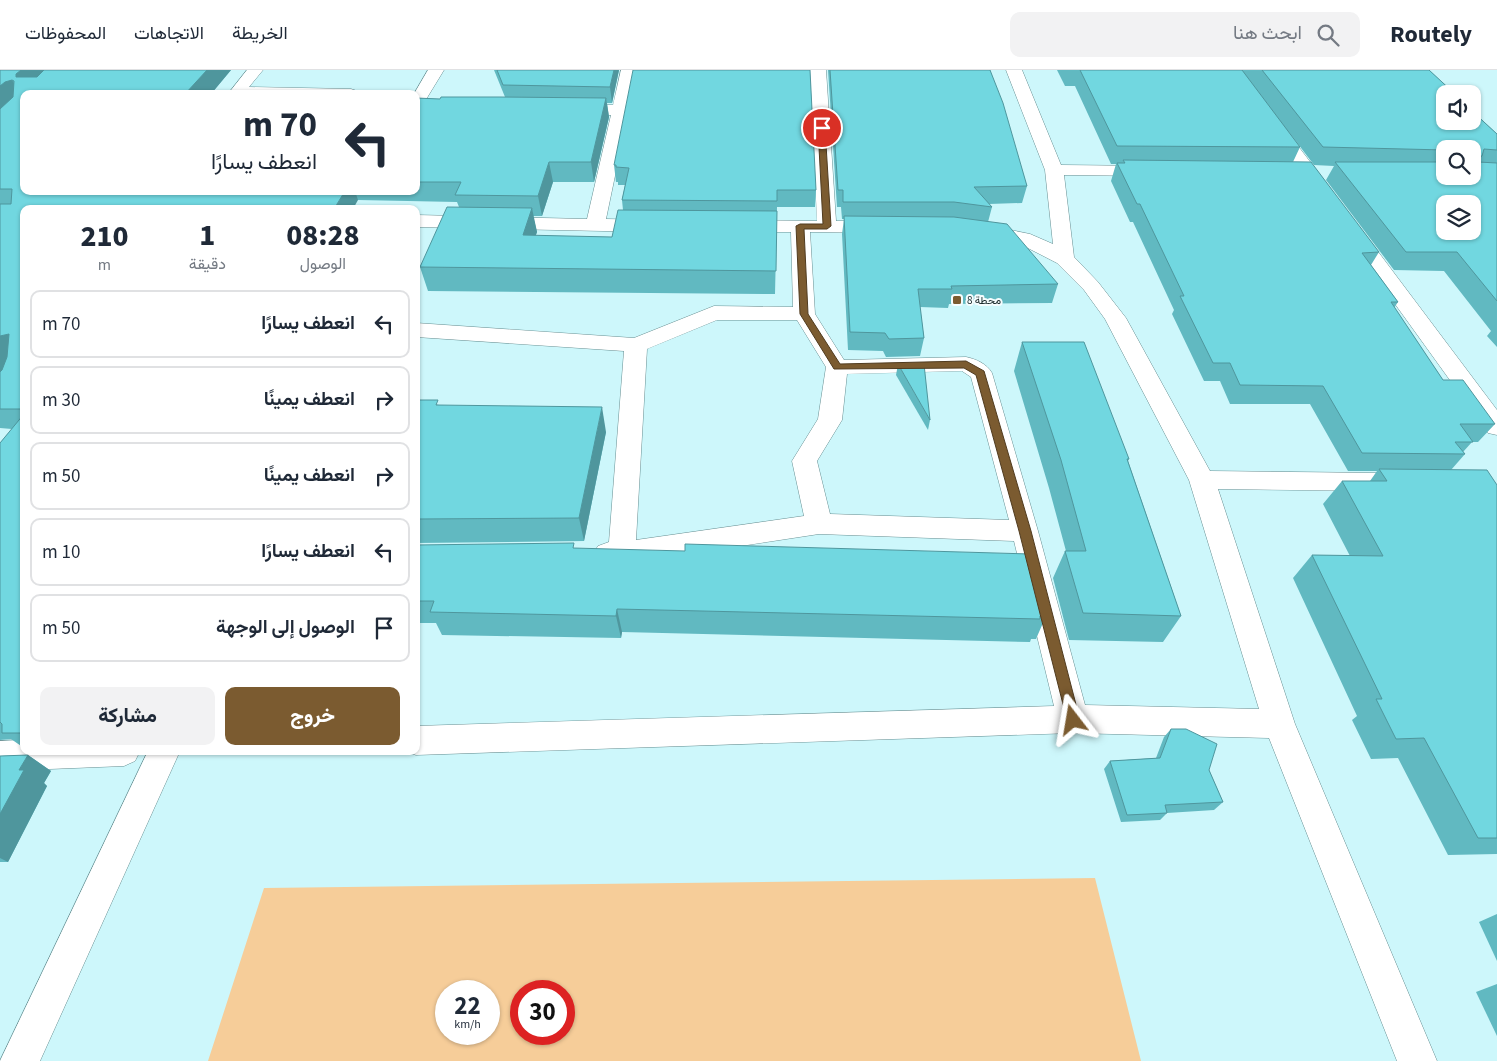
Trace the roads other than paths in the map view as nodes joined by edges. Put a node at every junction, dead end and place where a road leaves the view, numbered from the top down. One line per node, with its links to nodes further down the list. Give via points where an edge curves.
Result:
1 (255, 70): 7 (street)
2 (436, 70): 8 (street)
3 (629, 70): 12 (street)
4 (818, 70): 22 (street)
5 (1014, 70): 13 (street)
6 (1232, 70): 16 (street)
7 (238, 90)
8 (420, 97)
9 (420, 107): 10 (street)
10 (436, 108)
11 (552, 109): 12 (street)
12 (619, 110): 18 (street)
13 (1054, 170): 14 (street); 25 (street)
14 (1172, 171)
15 (1290, 173): 16 (street)
16 (1320, 173): 30 (street, via 1337,209)
17 (420, 225): 18 (street)
18 (595, 226): 19 (street)
19 (673, 226)
20 (712, 226): 21 (street)
21 (800, 226): 22 (street); 26 (street)
22 (827, 226): 23 (street)
23 (903, 227)
24 (960, 228): 25 (street, via 1023,238)
25 (1064, 259): 31 (street, via 1091,286 1115,318)
26 (804, 314): 28 (street, via 714,313); 29 (street)
27 (420, 330): 28 (street)
28 (636, 345): 35 (street)
29 (837, 367): 33 (street, via 830,420 804,460); 34 (street, via 966,364 981,373)
30 (1497, 427)
31 (1202, 480): 32 (street); 38 (street)
32 (1399, 482)
33 (819, 524): 34 (street); 35 (street)
34 (1025, 531): 37 (street)
35 (622, 553): 36 (street)
36 (583, 554)
37 (1073, 720): 38 (street); 39 (street)
38 (1279, 724): 44 (street)
39 (420, 741)
40 (25, 755): 42 (street)
41 (162, 755): 43 (street)
42 (0, 756)
43 (20, 1061)
44 (1417, 1061)

